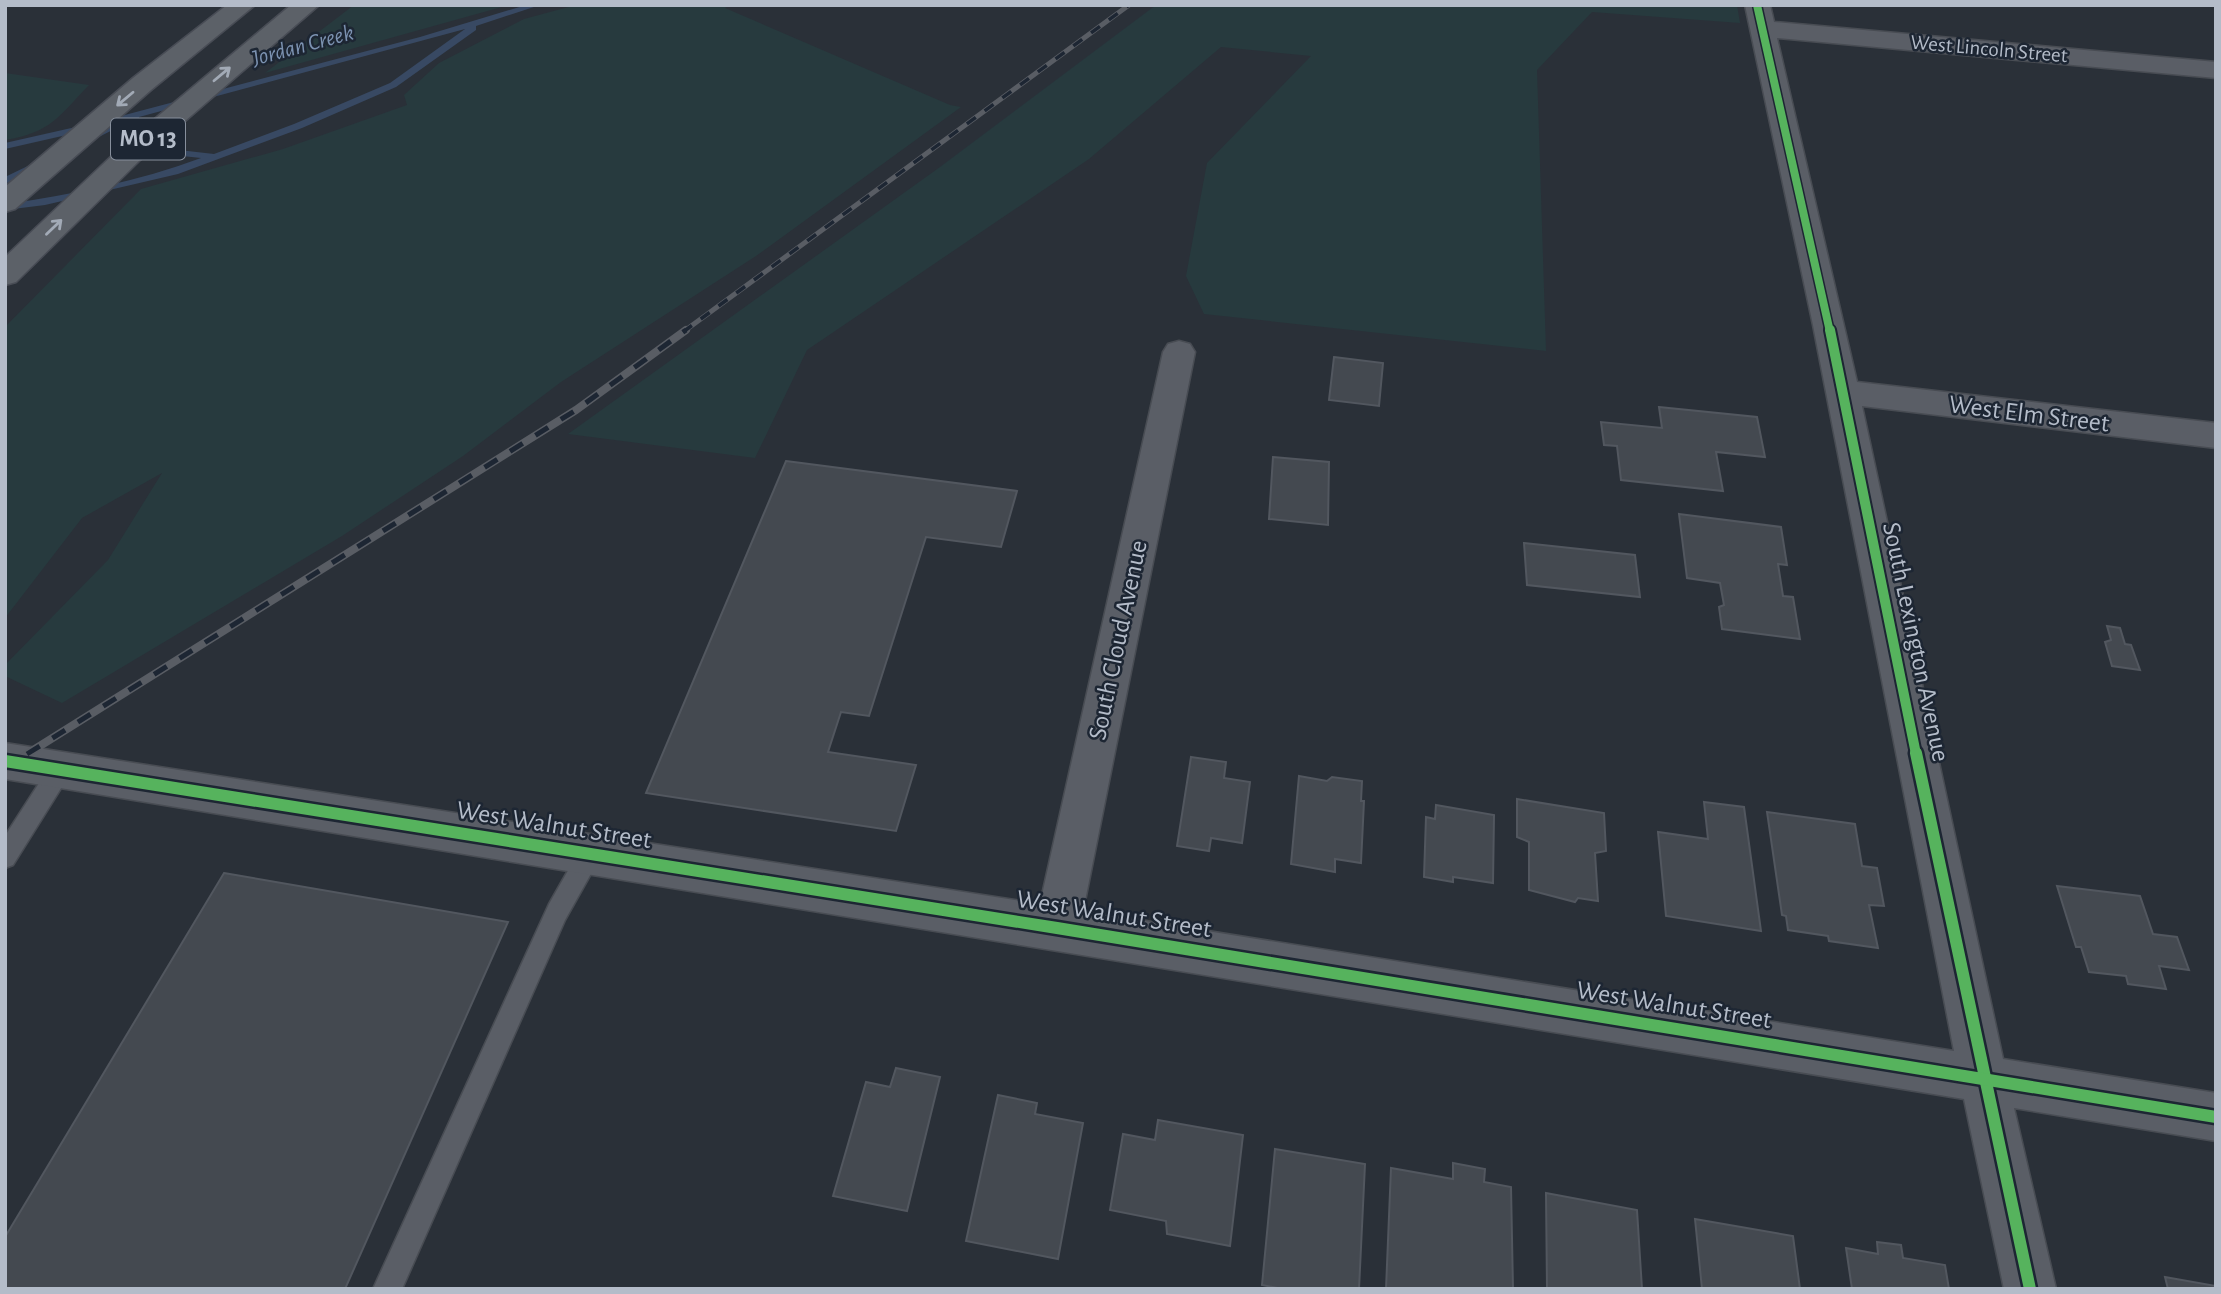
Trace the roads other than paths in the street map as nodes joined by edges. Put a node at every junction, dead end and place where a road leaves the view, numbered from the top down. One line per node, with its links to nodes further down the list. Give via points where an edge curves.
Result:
1 (243, 5): 5 (main road, MO 13, one-way to 5)
2 (303, 8): 6 (main road, MO 13, one-way to 2, via 130,154)
3 (1759, 17): 4 (street, West Lincoln Street); 8 (street, South Lexington Avenue)
4 (2216, 70)
5 (5, 203)
6 (5, 275)
7 (1179, 352): 14 (street, South Cloud Avenue)
8 (1841, 392): 9 (street, West Elm Street); 15 (street, South Lexington Avenue)
9 (2216, 436)
10 (5, 761): 11 (street, West Walnut Street)
11 (60, 770): 12 (street, West Walnut Street); 13 (lane)
12 (590, 854): 14 (street, West Walnut Street); 17 (lane, via 557,912)
13 (5, 857)
14 (1057, 928): 15 (street, West Walnut Street)
15 (1982, 1078): 16 (street, West Walnut Street); 18 (street, South Lexington Avenue)
16 (2216, 1117)
17 (387, 1289)
18 (2031, 1289)

